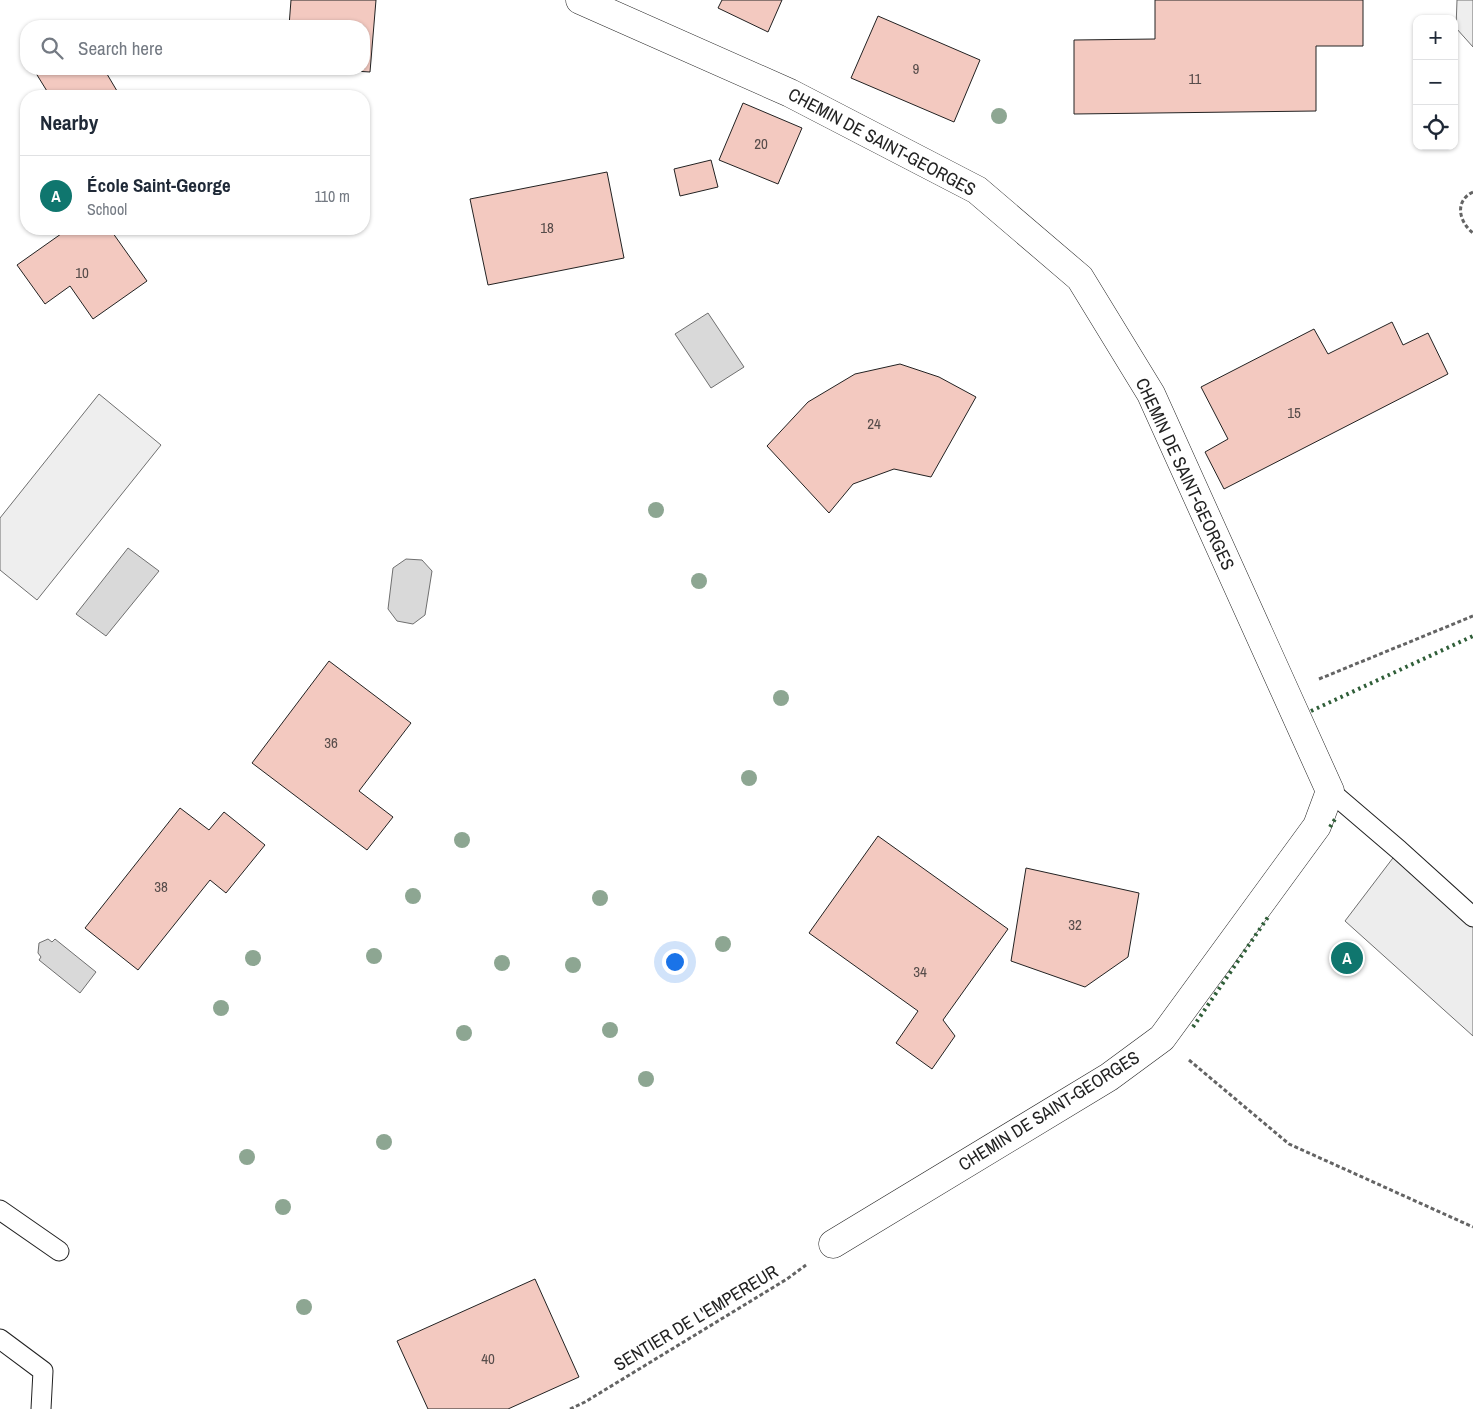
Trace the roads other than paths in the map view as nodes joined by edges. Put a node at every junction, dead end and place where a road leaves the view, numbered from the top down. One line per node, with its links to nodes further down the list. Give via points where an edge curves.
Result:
1 (580, 0): 2 (street, CHEMIN DE SAINT-GEORGES, via 790,93 977,190 1080,278 1151,394)
2 (1330, 791): 3 (lane, CHEMIN DE SAINT-GEORGES); 5 (street, CHEMIN DE SAINT-GEORGES, via 1317,826 1162,1038 1109,1077)
3 (1473, 917)
4 (0, 1210): 6 (lane)
5 (833, 1244)
6 (59, 1251)
7 (0, 1339): 8 (lane, via 43,1371)
8 (41, 1409)

